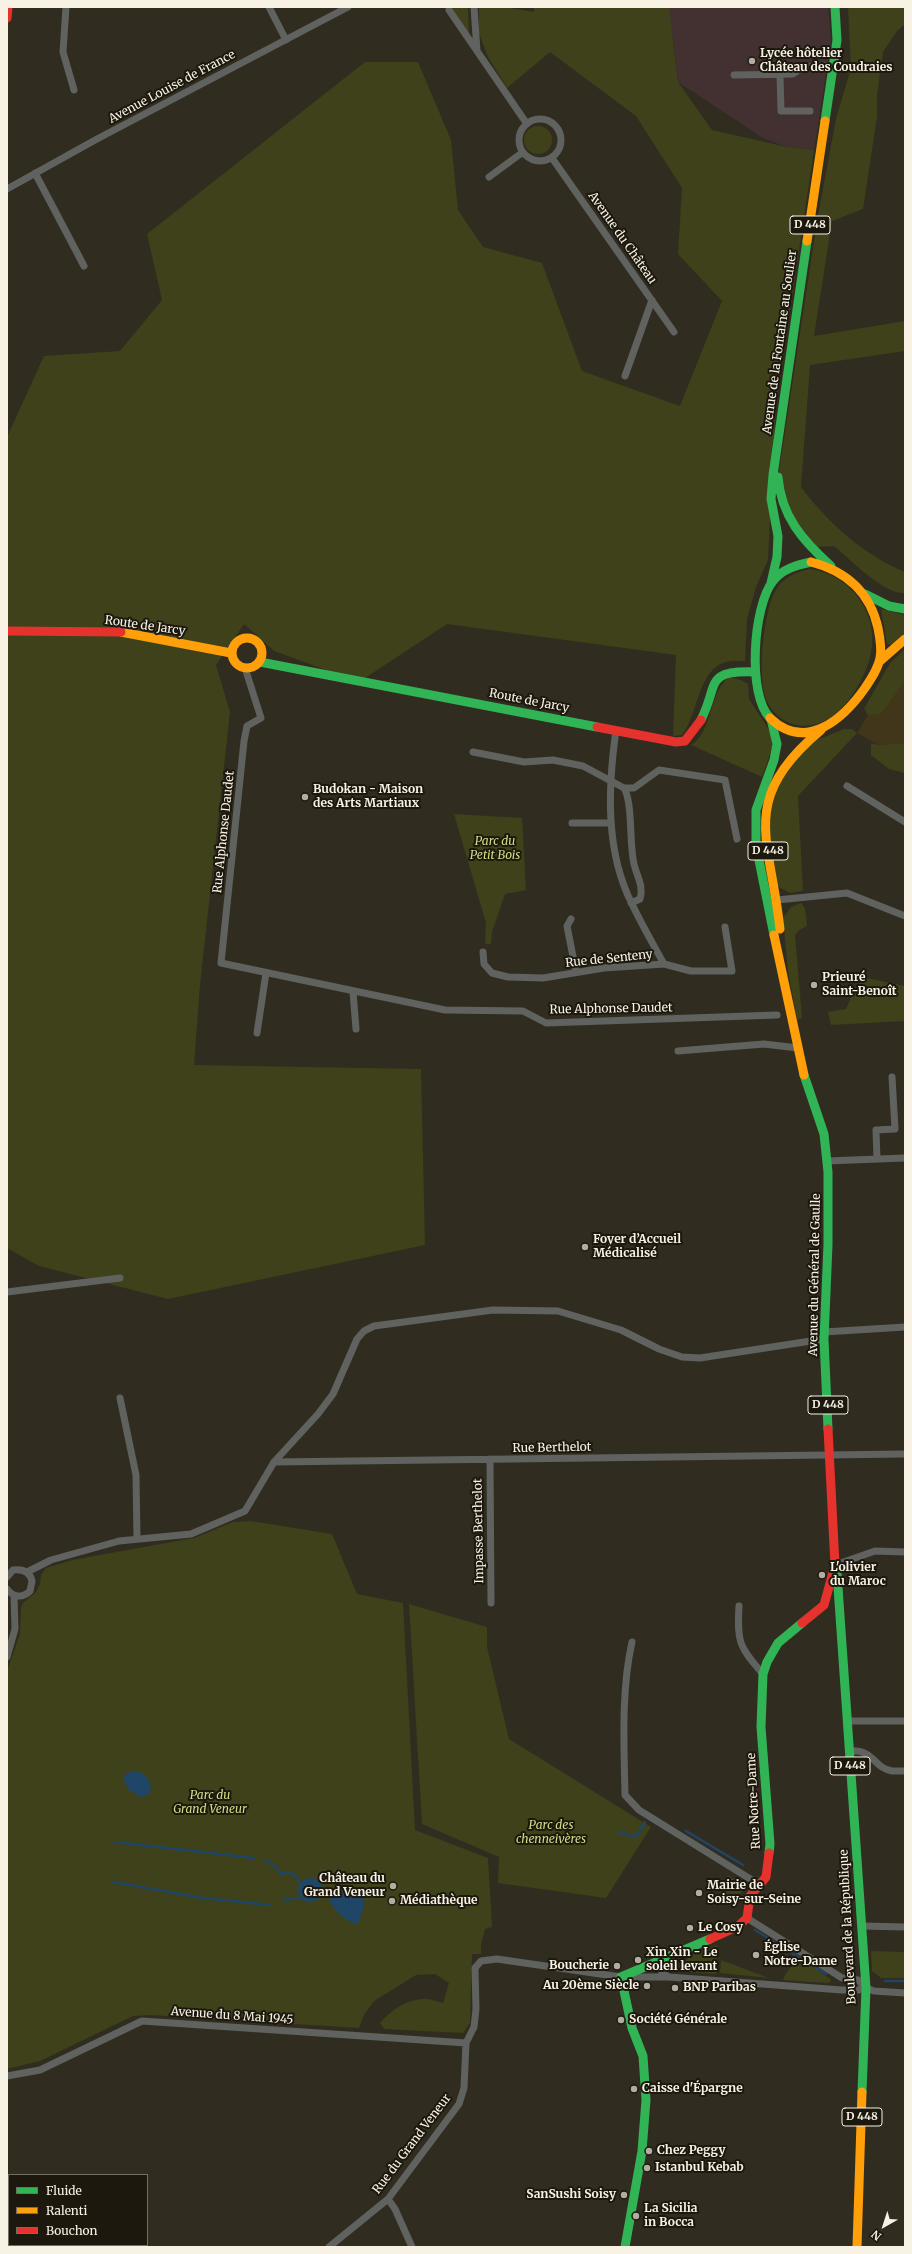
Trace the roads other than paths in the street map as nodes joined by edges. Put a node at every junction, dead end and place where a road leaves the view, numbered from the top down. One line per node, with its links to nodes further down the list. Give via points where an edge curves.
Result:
1 (8, 7): 8 (main road)
2 (66, 7): 14 (street, via 63,52)
3 (269, 7): 9 (street)
4 (348, 7): 9 (street, Avenue Louise de France)
5 (474, 7): 10 (street)
6 (835, 7): 11 (main road, Avenue de la Fontaine au Soulier / D 448, via 837,40)
7 (449, 10): 10 (street)
8 (7, 18)
9 (286, 40): 19 (street, Avenue Louise de France)
10 (477, 51): 16 (street)
11 (833, 65): 13 (street, via 803,67 793,74); 26 (main road, Avenue de la Fontaine au Soulier / D 448)
12 (734, 75): 13 (street)
13 (780, 75): 15 (street, via 781,111)
14 (74, 90)
15 (810, 111)
16 (527, 124): 17 (street, via 519,140); 18 (street, via 544,119 558,128 561,144)
17 (523, 152): 18 (street, via 536,161); 20 (street)
18 (552, 158): 23 (street, Avenue du Château)
19 (35, 173): 21 (street, Avenue Louise de France); 22 (street)
20 (489, 177)
21 (7, 189)
22 (84, 266)
23 (652, 300): 24 (street, Avenue du Château); 25 (street)
24 (674, 332)
25 (625, 376)
26 (778, 442): 27 (main road, Avenue de la Fontaine au Soulier / D 448, via 778,482 784,510 795,531); 28 (main road, Avenue de la Fontaine au Soulier / D 448, via 771,499 778,536 777,557)
27 (834, 568): 28 (main road, via 811,562 798,565 779,575); 29 (main road, via 852,580)
28 (771, 583): 37 (main road, Avenue de la Fontaine au Soulier, via 764,598)
29 (865, 594): 30 (main road, via 889,606); 34 (main road, via 878,630)
30 (905, 609)
31 (7, 631): 33 (main road, Route de Jarcy, via 116,632)
32 (905, 638): 34 (main road)
33 (231, 653): 35 (main road, via 237,640 253,638 263,652); 36 (main road, via 236,663)
34 (880, 661): 40 (main road, via 848,710 831,726)
35 (260, 662): 36 (main road, via 251,668); 39 (main road, Route de Jarcy)
36 (245, 668): 57 (street, Rue Alphonse Daudet, via 261,718 247,726 244,741 221,963)
37 (755, 672): 38 (main road, Avenue de la Fontaine au Soulier, via 754,681 760,705); 39 (main road, Route de Jarcy, via 732,672 718,679 709,695 698,726 685,741 669,741)
38 (770, 719): 40 (main road, via 792,731); 59 (main road, D 448, via 777,744 756,810 756,845)
39 (616, 730): 42 (street)
40 (822, 730): 49 (main road, D 448, via 801,747 785,765 771,789 764,815)
41 (473, 752): 42 (street, via 524,762 553,760 583,766)
42 (610, 780): 44 (street); 47 (street)
43 (847, 786): 45 (street)
44 (624, 788): 48 (street, via 634,788 658,770 725,780); 50 (street, via 628,795 630,842 634,864 643,891 640,899)
45 (905, 822)
46 (572, 823): 47 (street)
47 (611, 823): 50 (street, via 618,868)
48 (737, 839)
49 (777, 900): 51 (street, via 847,893); 59 (main road, D 448)
50 (631, 903): 55 (street)
51 (905, 916)
52 (572, 919): 56 (street, via 567,926)
53 (725, 927): 55 (street, Rue de Senteny, via 732,971 691,971)
54 (483, 952): 56 (street, Rue de Senteny, via 484,964 492,973 543,978)
55 (664, 964): 56 (street, Rue de Senteny)
56 (576, 972)
57 (266, 974): 58 (street, Rue Alphonse Daudet); 62 (street)
58 (353, 992): 60 (street, Rue Alphonse Daudet, via 445,1010 523,1011 546,1023); 61 (street)
59 (788, 992): 63 (main road, Avenue du Général de Gaulle / D 448)
60 (777, 1015)
61 (356, 1029)
62 (257, 1033)
63 (798, 1048): 64 (street, via 764,1044); 68 (main road, Avenue du Général de Gaulle / D 448, via 801,1066 824,1134)
64 (678, 1051)
65 (892, 1077): 67 (street, via 895,1129 876,1130)
66 (905, 1158): 67 (street)
67 (877, 1159): 68 (street)
68 (827, 1161): 72 (main road, Avenue du Général de Gaulle / D 448, via 828,1245)
69 (120, 1278): 70 (street)
70 (7, 1292)
71 (905, 1328): 72 (street)
72 (824, 1335): 75 (main road, Avenue du Général de Gaulle / D 448); 77 (street, via 700,1358 682,1357 621,1330 558,1311 493,1310 374,1326 364,1331 357,1339 337,1386 326,1404)
73 (120, 1398): 78 (street, via 136,1475)
74 (905, 1454): 75 (street, Rue Berthelot)
75 (830, 1455): 76 (street, Rue Berthelot); 80 (main road, Avenue du Général de Gaulle / D 448)
76 (490, 1459): 77 (street, Rue Berthelot); 85 (street, Impasse Berthelot)
77 (274, 1462): 78 (street, via 245,1511 191,1534)
78 (137, 1538): 81 (street, via 51,1560)
79 (905, 1552): 80 (street, via 875,1552)
80 (835, 1564): 86 (main road); 88 (main road, Boulevard de la République)
81 (27, 1572): 82 (street, via 18,1570); 84 (street, via 32,1581 30,1591)
82 (8, 1573)
83 (7, 1589): 84 (street)
84 (14, 1596): 90 (street, via 15,1629)
85 (491, 1603)
86 (824, 1605): 88 (main road); 91 (main road, Rue Notre-Dame, via 778,1643)
87 (739, 1606): 91 (street, via 740,1643 748,1658)
88 (839, 1606): 92 (main road, Boulevard de la République / D 448)
89 (632, 1642): 96 (street, via 624,1723 625,1795 634,1806 662,1825)
90 (7, 1657)
91 (763, 1674): 96 (main road, Rue Notre-Dame, via 761,1727 770,1844 766,1877)
92 (848, 1721): 93 (street); 94 (main road, Boulevard de la République / D 448)
93 (905, 1721)
94 (849, 1751): 95 (street, via 866,1752 891,1771); 98 (main road, Boulevard de la République / D 448)
95 (905, 1771)
96 (760, 1885): 97 (main road, Rue Notre-Dame, via 750,1896)
97 (747, 1918): 100 (main road, via 737,1927); 103 (street)
98 (862, 1926): 99 (street); 104 (main road, Boulevard de la République / D 448)
99 (905, 1927)
100 (664, 1959): 101 (main road); 102 (street, via 661,1965 662,1972)
101 (621, 1977): 102 (street, Rue du Grand Veneur); 107 (street, Rue du Grand Veneur, via 497,1959 481,1961 475,1968 474,2027); 112 (main road, via 632,2029 643,2057 646,2097 643,2135)
102 (669, 1977): 105 (street, Rue du Grand Veneur)
103 (842, 1978): 104 (street, via 858,1980); 105 (street)
104 (866, 1988): 105 (street, Rue du Grand Veneur); 106 (street); 113 (main road, Boulevard de la République / D 448)
105 (842, 1990)
106 (905, 1993)
107 (466, 2043): 108 (street, Avenue du 8 Mai 1945, via 142,2021 40,2070); 109 (street, Rue du Grand Veneur, via 464,2088 459,2104)
108 (7, 2076)
109 (388, 2199): 110 (street, Rue du Grand Veneur); 111 (street)
110 (329, 2247)
111 (412, 2247)
112 (625, 2247)
113 (858, 2247)

